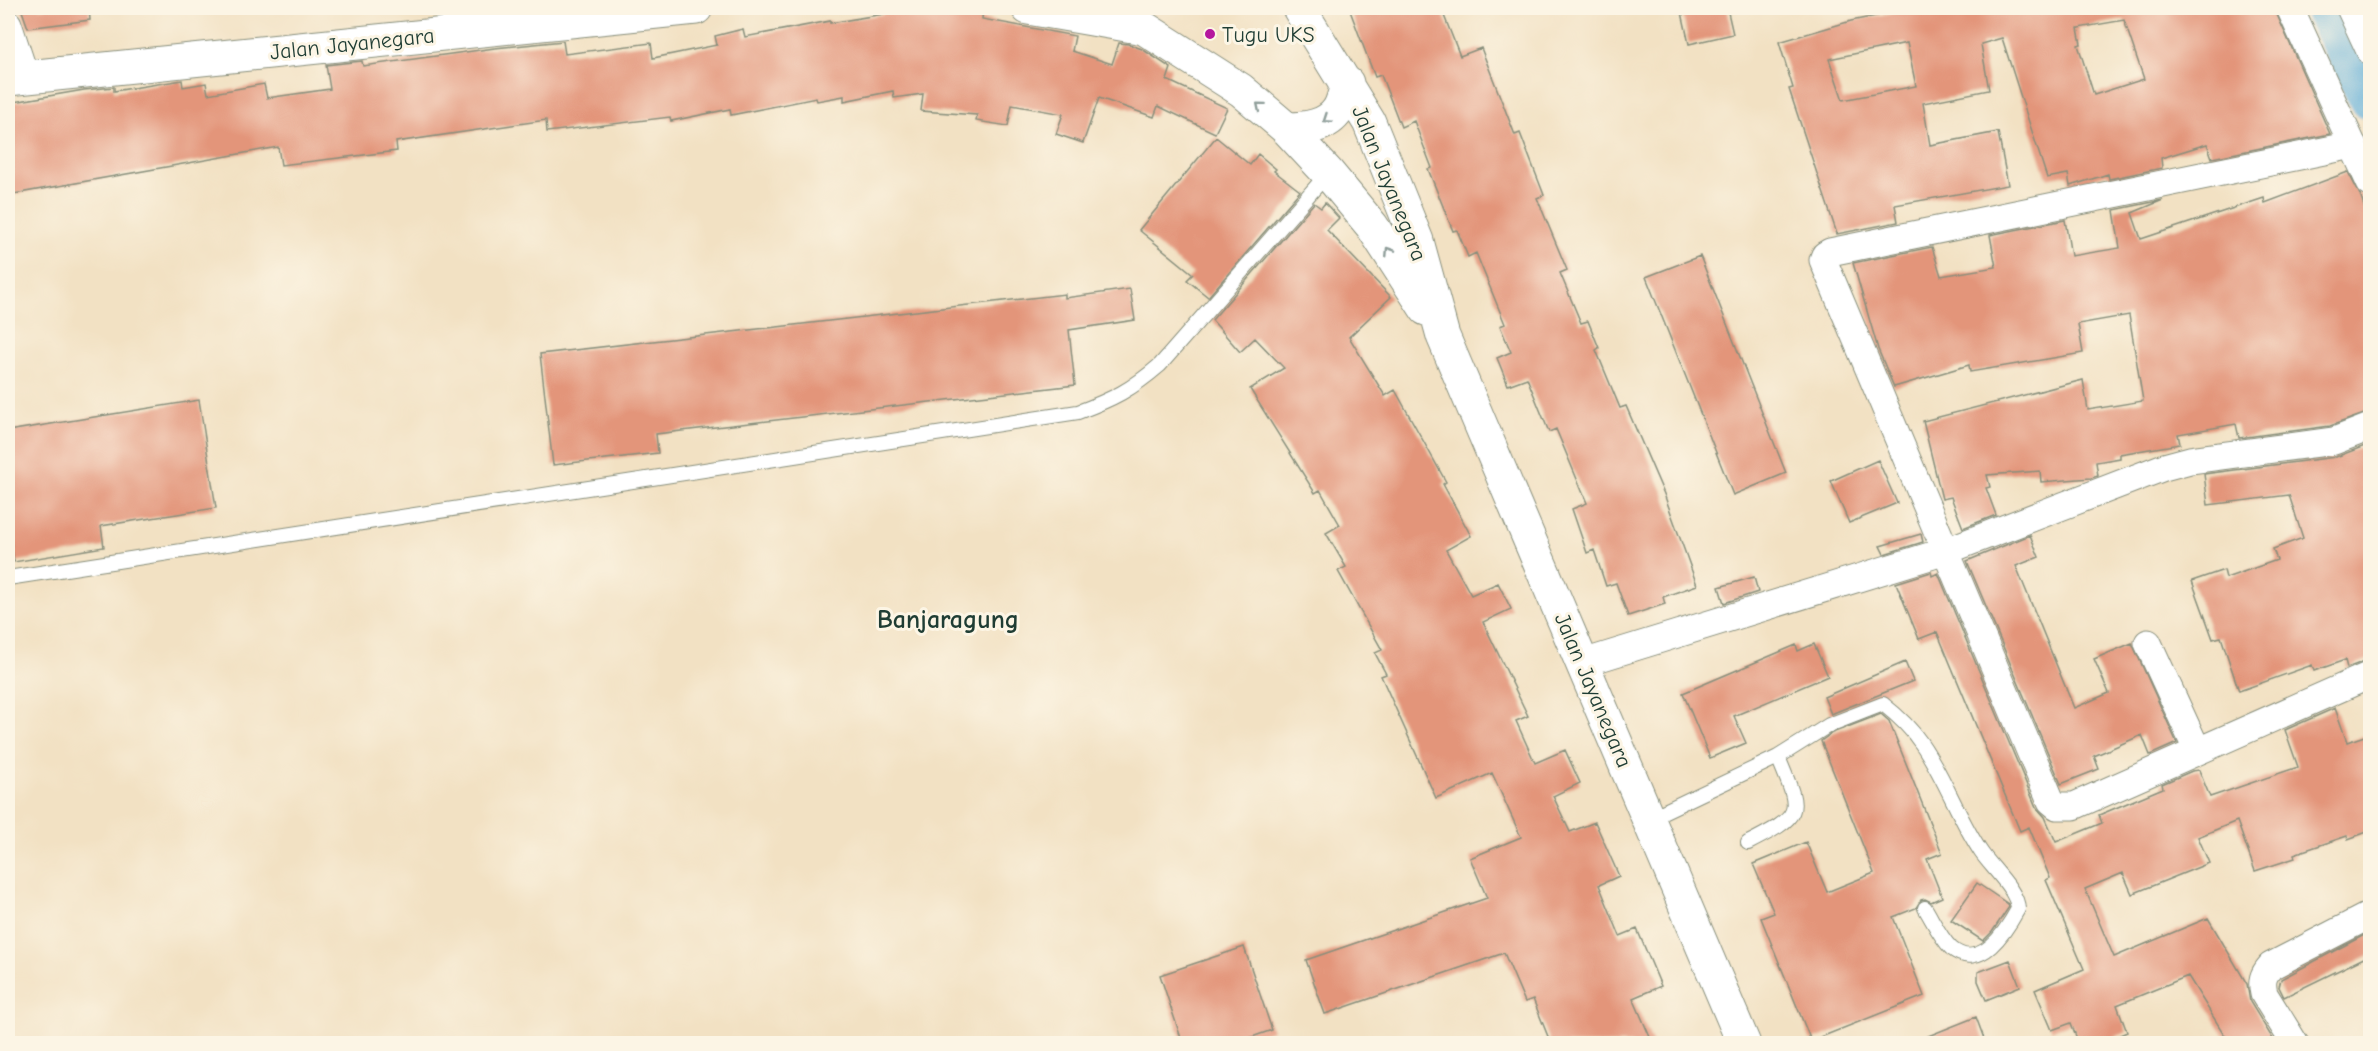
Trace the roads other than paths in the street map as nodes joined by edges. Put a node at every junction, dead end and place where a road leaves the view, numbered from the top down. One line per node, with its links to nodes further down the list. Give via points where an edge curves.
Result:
1 (696, 8): 9 (main road, Jalan Jayanegara)
2 (1028, 8): 6 (main road, Jalan Jayanegara)
3 (1299, 8): 10 (main road, Jalan Jayanegara)
4 (2290, 8): 12 (street)
5 (2350, 8): 8 (street)
6 (1104, 14): 11 (main road, Jalan Jayanegara, one-way to 6, via 1241,90 1144,28)
7 (8, 24): 9 (street)
8 (2370, 51)
9 (16, 78)
10 (1347, 83): 11 (main road, one-way to 11, via 1338,110 1330,119 1306,129); 15 (main road, Jalan Jayanegara, via 1369,122 1417,241)
11 (1287, 129): 13 (main road, Jalan Jayanegara)
12 (2353, 145): 14 (street); 17 (street, via 1825,255 1824,266)
13 (1328, 173): 15 (main road, Jalan Jayanegara, one-way to 13, via 1372,226); 18 (lane, via 1160,365 1135,387 1078,412)
14 (2370, 183)
15 (1443, 336): 20 (main road, Jalan Jayanegara)
16 (2370, 427): 17 (street, via 2326,442 2164,467)
17 (1946, 551): 20 (street); 22 (street, via 2056,806 2074,806)
18 (8, 578)
19 (2148, 643): 22 (street)
20 (1583, 663): 24 (main road, Jalan Jayanegara)
21 (2370, 675): 22 (street)
22 (2197, 750)
23 (1778, 757): 24 (lane); 25 (lane, via 1795,798 1794,811 1786,821); 26 (lane, via 1829,724 1866,709 1883,704 1897,715 1922,744 1980,852 2018,903 1998,941 1973,956 1952,949)
24 (1648, 819): 28 (main road, Jalan Jayanegara)
25 (1748, 843)
26 (1925, 908)
27 (2370, 915): 29 (street, via 2271,966 2264,975 2264,994)
28 (1744, 1044)
29 (2295, 1044)

